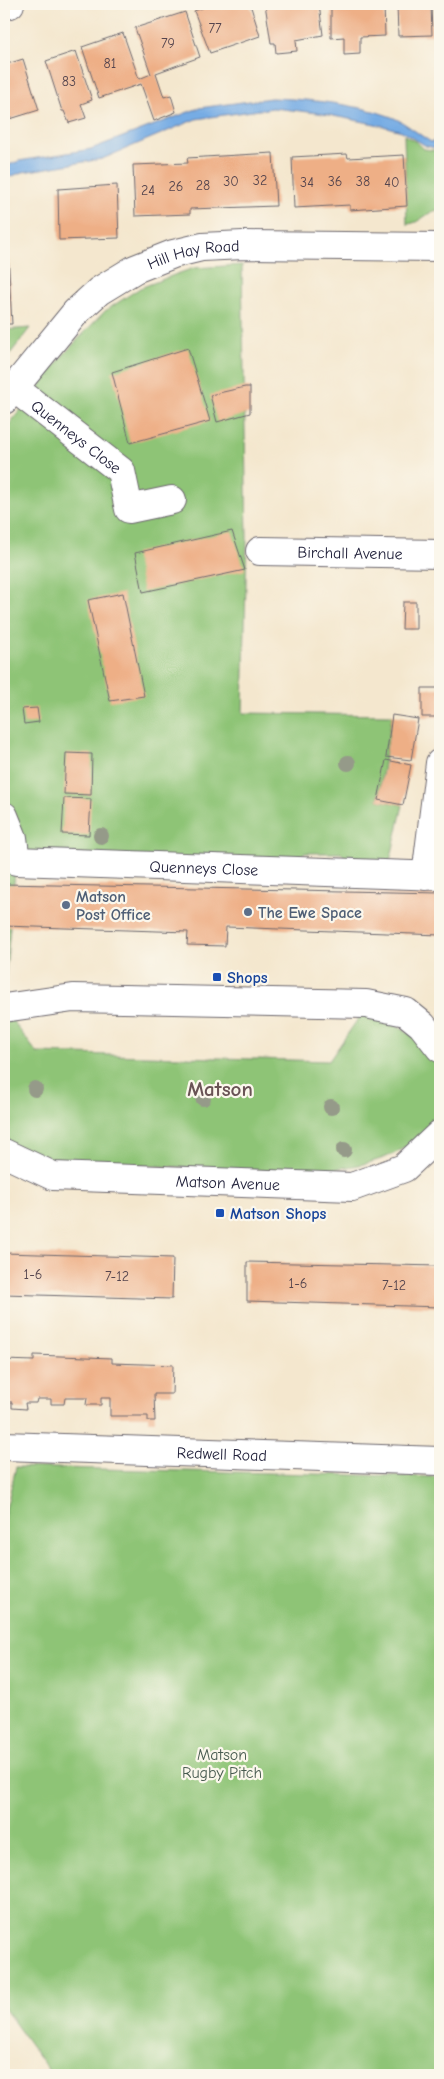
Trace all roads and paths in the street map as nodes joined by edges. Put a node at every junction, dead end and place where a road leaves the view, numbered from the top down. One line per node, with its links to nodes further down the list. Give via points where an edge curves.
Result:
1 (10, 4): 2 (street)
2 (4, 6)
3 (440, 247): 4 (street, Hill Hay Road, via 243,245 202,247 173,254 135,269 99,291 76,312)
4 (9, 394): 5 (street, Quenneys Close, via 121,471 130,509)
5 (172, 500)
6 (260, 552): 7 (street, Birchall Avenue)
7 (440, 554)
8 (440, 763): 10 (street)
9 (4, 816): 10 (street, Quenneys Close, via 13,838 16,861)
10 (433, 876)
11 (4, 1008): 12 (street, via 73,998 366,1004 406,1012 422,1025)
12 (440, 1048)
13 (440, 1134): 14 (street, Matson Avenue, via 404,1168 352,1187 52,1176)
14 (4, 1154)
15 (4, 1446): 16 (street, Redwell Road)
16 (440, 1461)

